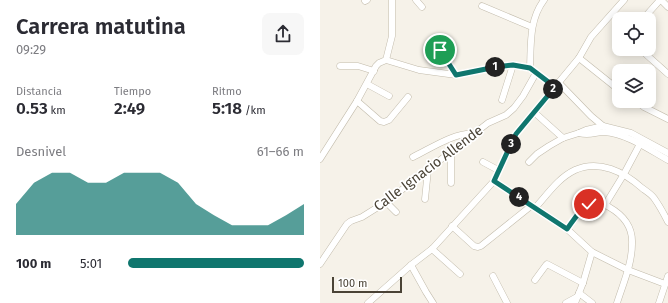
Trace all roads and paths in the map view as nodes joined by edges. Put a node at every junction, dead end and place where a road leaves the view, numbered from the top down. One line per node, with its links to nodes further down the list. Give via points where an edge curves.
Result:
1 (392, 0): 14 (street, via 392,36)
2 (416, 0): 7 (street)
3 (544, 0): 10 (street)
4 (624, 0): 13 (street, via 591,37)
5 (661, 0): 8 (street); 9 (street)
6 (482, 6): 10 (street)
7 (422, 7)
8 (668, 7)
9 (650, 12)
10 (532, 27): 17 (street)
11 (440, 50): 21 (street)
12 (648, 56): 20 (street)
13 (579, 58): 23 (street); 24 (street)
14 (386, 60): 18 (street, via 379,63); 21 (street, via 420,70)
15 (513, 65): 17 (street); 21 (street); 27 (street)
16 (340, 66): 18 (street, via 358,66)
17 (530, 68): 19 (street)
18 (374, 71): 22 (street)
19 (536, 73): 24 (street); 34 (street, Calle Ignacio Allende, via 523,96 510,111)
20 (668, 74)
21 (456, 75)
22 (367, 84): 25 (street); 28 (street)
23 (612, 84)
24 (557, 85): 30 (street); 32 (street)
25 (389, 96)
26 (408, 97): 28 (street, via 389,120 384,122)
27 (502, 100)
28 (357, 101): 40 (street)
29 (646, 108): 31 (street)
30 (534, 112): 35 (street); 45 (street, via 516,134)
31 (668, 119)
32 (603, 126): 33 (street); 38 (street, via 631,133)
33 (579, 133): 35 (street); 36 (street, via 607,133)
34 (474, 134): 37 (street, Calle Ignacio Allende); 39 (street, via 453,137)
35 (563, 138): 43 (street)
36 (640, 144): 41 (street); 46 (street)
37 (451, 152): 44 (street, Calle Ignacio Allende); 48 (street)
38 (668, 153)
39 (413, 157)
40 (320, 159)
41 (668, 160)
42 (483, 162): 45 (street)
43 (529, 162)
44 (428, 170): 49 (street); 50 (street, Calle Ignacio Allende)
45 (498, 170): 47 (street)
46 (624, 174): 51 (street); 52 (street, via 601,166 583,167 568,174); 54 (street, via 653,197)
47 (494, 181): 52 (street); 55 (street)
48 (451, 183)
49 (425, 199)
50 (386, 202): 53 (street); 59 (street, Calle Ignacio Allende, via 347,224)
51 (605, 205): 56 (street, via 597,202 585,206); 61 (street, via 623,218 631,232)
52 (533, 207): 55 (street, via 478,247); 56 (street)
53 (396, 212)
54 (668, 222)
55 (452, 226): 57 (street)
56 (567, 229): 58 (street)
57 (432, 249): 60 (street); 62 (street)
58 (592, 252): 61 (street); 66 (street)
59 (320, 264)
60 (412, 265): 69 (street); 70 (street)
61 (628, 270): 67 (street); 74 (street)
62 (460, 274)
63 (493, 276): 71 (street)
64 (668, 276): 67 (street)
65 (535, 280): 66 (street, via 548,264)
66 (583, 283): 68 (street)
67 (666, 284): 75 (street)
68 (577, 298): 72 (street); 73 (street)
69 (368, 303)
70 (433, 303)
71 (507, 303)
72 (566, 303)
73 (592, 303)
74 (617, 303)
75 (659, 303)

